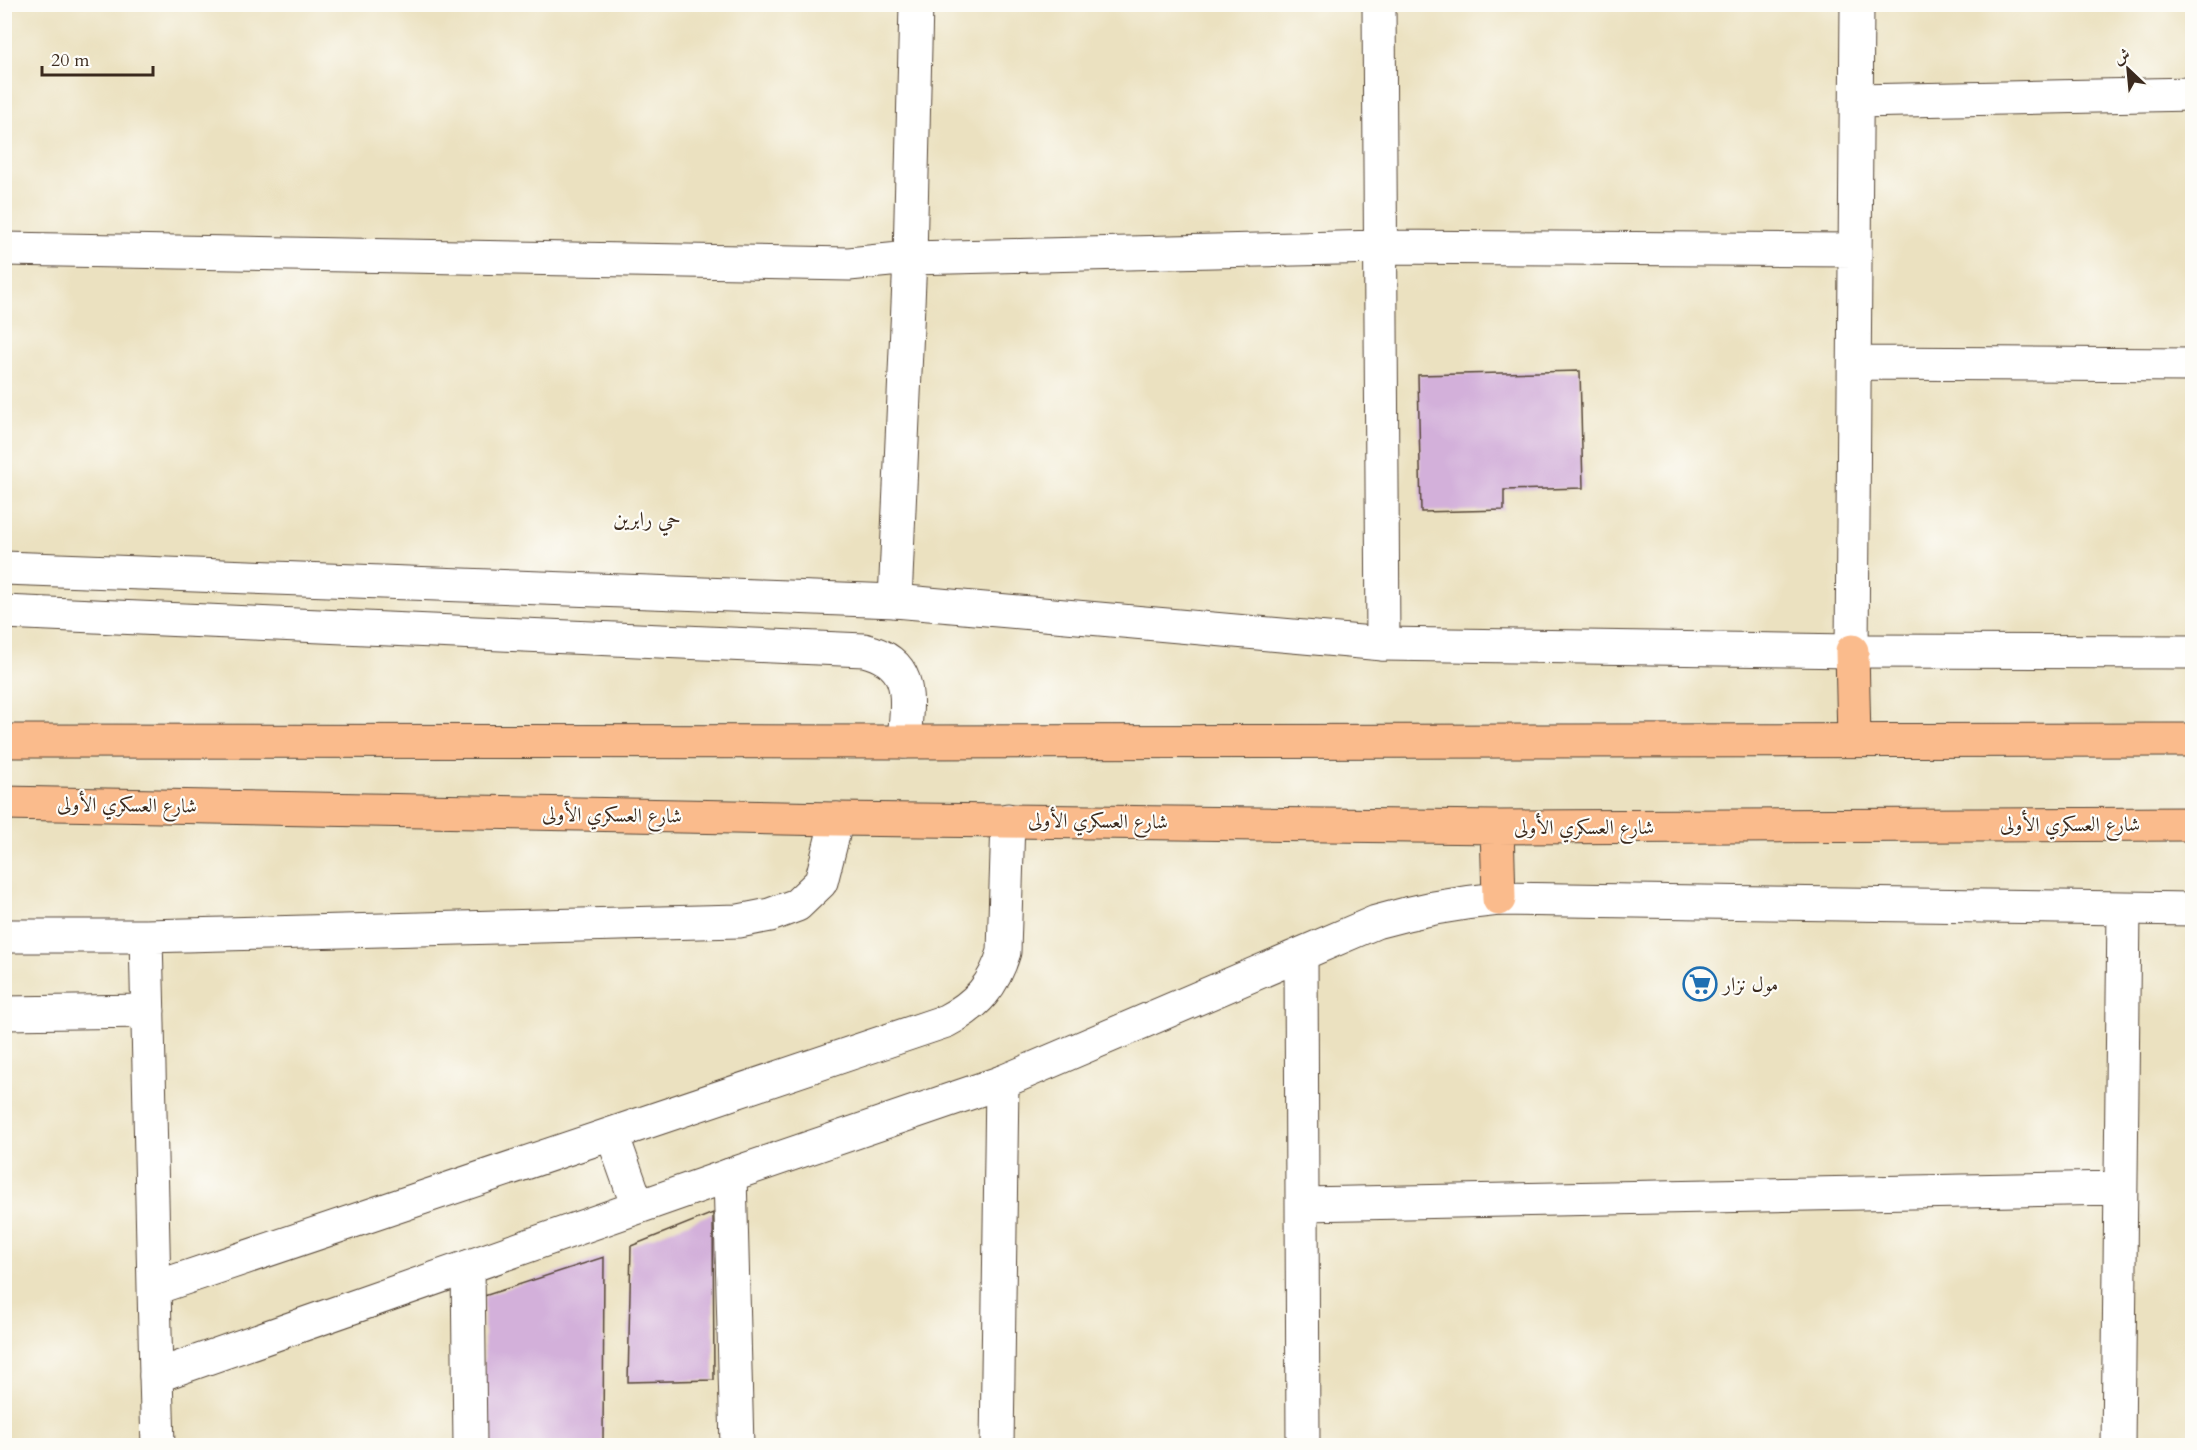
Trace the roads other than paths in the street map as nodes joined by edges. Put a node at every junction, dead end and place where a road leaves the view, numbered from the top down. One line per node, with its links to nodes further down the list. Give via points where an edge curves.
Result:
1 (916, 4): 9 (street)
2 (1379, 4): 6 (street)
3 (1857, 4): 5 (street)
4 (2193, 94): 5 (street)
5 (1856, 100): 8 (street)
6 (1381, 248): 8 (street); 9 (street); 15 (street)
7 (4, 249): 9 (street, via 849,264)
8 (1855, 250): 10 (street)
9 (910, 258): 13 (street)
10 (1855, 363): 11 (street); 16 (street)
11 (2193, 364)
12 (4, 568): 13 (street)
13 (894, 601): 15 (street)
14 (4, 612): 21 (street, via 864,650 891,660 906,684)
15 (1383, 644): 16 (street)
16 (1852, 651): 17 (street); 18 (main road)
17 (2193, 652)
18 (1854, 740): 19 (main road); 21 (main road)
19 (2193, 740)
20 (4, 741): 21 (main road)
21 (904, 742)
22 (4, 802): 23 (main road, شارع العسكري الأولى)
23 (837, 819): 24 (main road, شارع العسكري الأولى); 31 (street, via 820,882 797,905 739,921)
24 (1008, 820): 26 (main road, شارع العسكري الأولى); 36 (street, via 1004,952 989,987 963,1013)
25 (2193, 824): 26 (main road, شارع العسكري الأولى)
26 (1497, 827): 27 (main road)
27 (1499, 899): 28 (street); 32 (street, via 1416,910 1376,922)
28 (2124, 909): 29 (street); 38 (street)
29 (2193, 909)
30 (4, 936): 31 (street)
31 (147, 936): 33 (street)
32 (1301, 955): 35 (street); 39 (street)
33 (148, 1011): 34 (street); 42 (street)
34 (4, 1013)
35 (1002, 1082): 37 (street); 47 (street)
36 (612, 1134): 40 (street); 42 (street)
37 (730, 1175): 40 (street); 46 (street)
38 (2120, 1188): 39 (street); 49 (street)
39 (1304, 1204): 48 (street)
40 (638, 1207): 41 (street)
41 (468, 1267): 43 (street); 45 (street)
42 (155, 1288): 43 (street)
43 (156, 1376): 44 (street)
44 (158, 1446)
45 (470, 1446)
46 (737, 1446)
47 (997, 1446)
48 (1303, 1446)
49 (2118, 1446)

